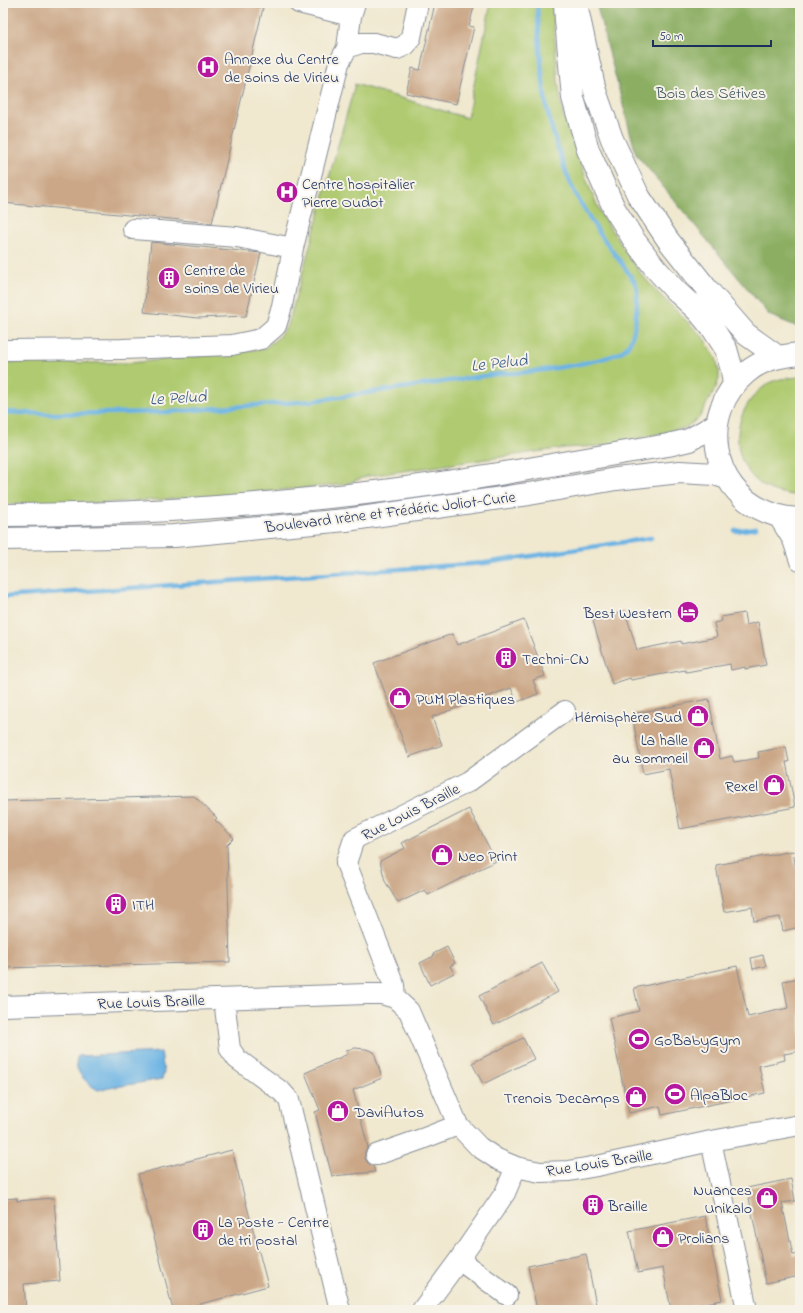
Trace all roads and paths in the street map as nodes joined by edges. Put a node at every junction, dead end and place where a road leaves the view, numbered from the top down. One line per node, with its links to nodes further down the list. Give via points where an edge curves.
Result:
1 (299, 3): 5 (street)
2 (418, 3): 6 (street, via 411,37 406,45 398,48 361,43)
3 (565, 3): 12 (main road, via 573,98 588,150 614,208 634,240 670,285 698,311 726,349)
4 (576, 3): 11 (main road, via 595,91 612,140 638,195 668,240 746,334)
5 (353, 10): 6 (street)
6 (347, 48): 8 (street, via 339,63)
7 (133, 229): 8 (street, via 237,237)
8 (293, 248): 9 (street, via 276,326 261,339 232,345)
9 (3, 350)
10 (800, 354): 11 (main road)
11 (778, 357): 12 (main road, via 747,372)
12 (734, 385): 13 (main road, via 723,403)
13 (717, 424): 14 (main road, via 718,455); 15 (main road, Boulevard Irène et Frédéric Joliot-Curie, via 690,440 668,445 431,484 340,496 168,511)
14 (727, 478): 16 (main road, via 746,500); 18 (main road, Boulevard Irène et Frédéric Joliot-Curie, via 714,474 680,472 616,479 346,520 174,536)
15 (3, 515)
16 (778, 516): 17 (main road); 19 (street, via 794,540)
17 (800, 518)
18 (3, 539)
19 (800, 561)
20 (565, 711): 21 (street, Rue Louis Braille, via 468,782 354,839 346,863 394,985)
21 (395, 998): 22 (street, Rue Louis Braille, via 367,994); 24 (street, Rue Louis Braille, via 410,1011)
22 (224, 999): 23 (street, Rue Louis Braille); 32 (street, via 230,1049 237,1059 289,1100)
23 (3, 1006)
24 (458, 1125): 27 (street); 28 (street, Rue Louis Braille, via 479,1147)
25 (800, 1125): 26 (street, Rue Louis Braille)
26 (711, 1141): 28 (street, Rue Louis Braille, via 568,1171 540,1172); 31 (street)
27 (376, 1154)
28 (516, 1168): 29 (street, via 504,1192)
29 (459, 1260): 30 (street); 33 (street)
30 (507, 1295)
31 (746, 1306)
32 (340, 1310)
33 (422, 1310)

